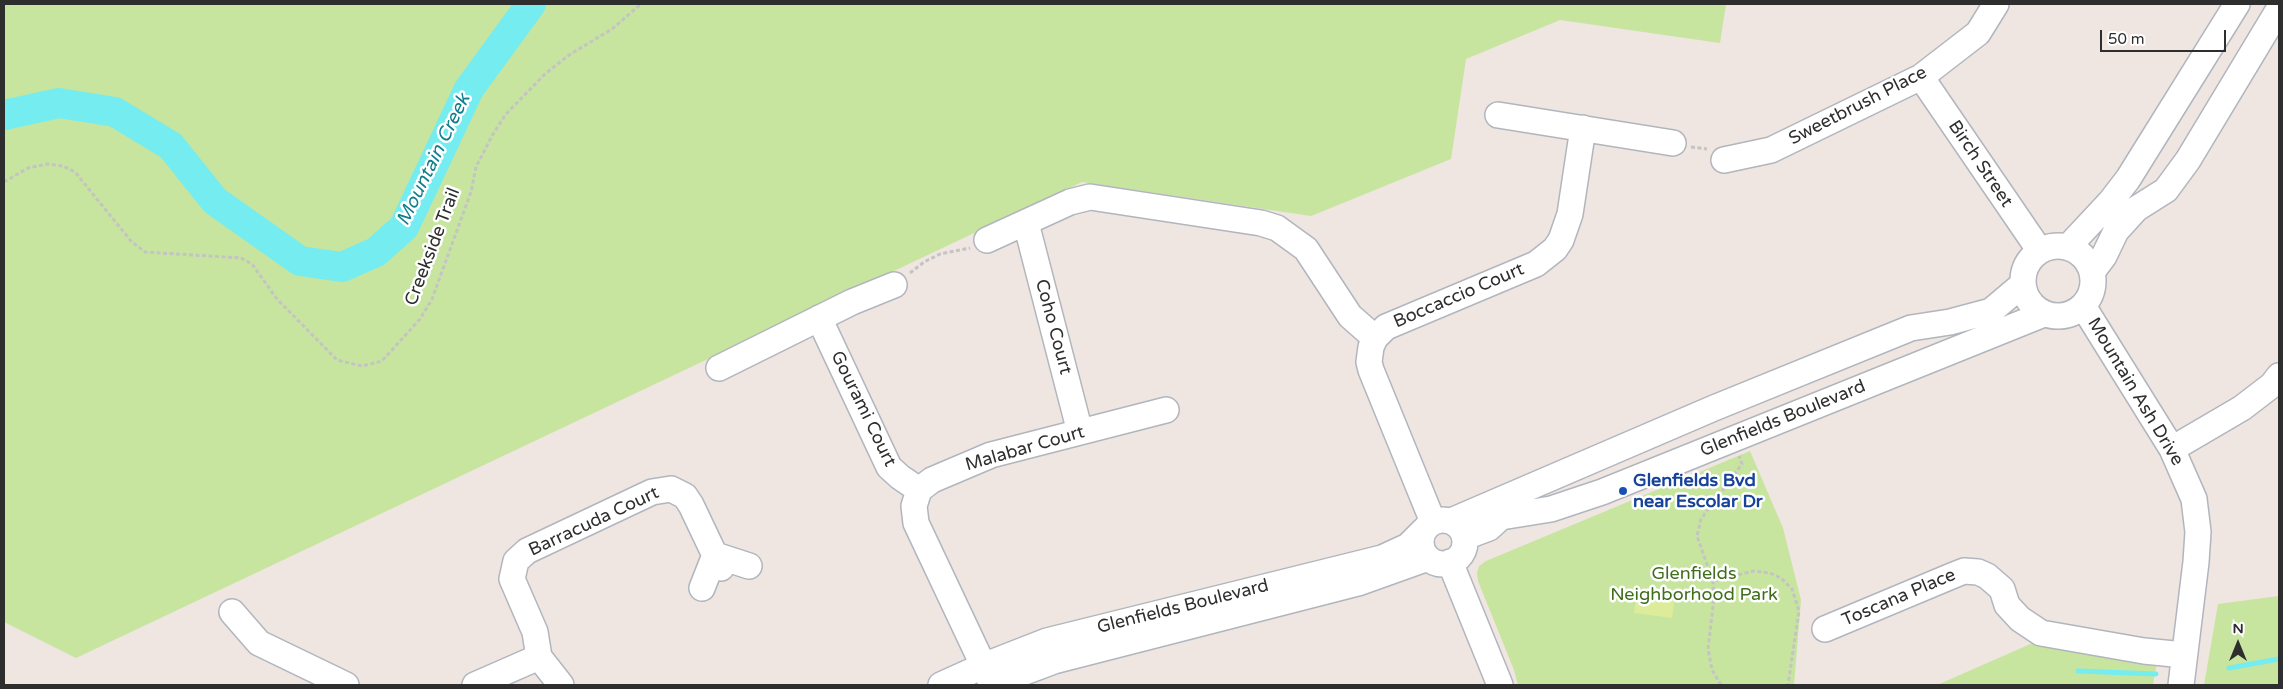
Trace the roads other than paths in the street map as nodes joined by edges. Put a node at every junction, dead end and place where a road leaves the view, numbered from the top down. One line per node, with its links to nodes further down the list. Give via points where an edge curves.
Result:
1 (2236, 4): 11 (street, via 2128,178)
2 (1991, 5): 4 (street, Sweetbrush Place, via 1978,33)
3 (2279, 9): 13 (street, via 2188,160 2166,190 2136,209 2116,231)
4 (1921, 77): 8 (street, Sweetbrush Place, via 1771,150); 12 (street, Birch Street)
5 (1498, 115): 6 (street)
6 (1583, 128): 7 (street); 19 (street, Boccaccio Court, via 1570,214 1562,240 1555,249 1536,264 1386,327)
7 (1673, 143)
8 (1724, 160)
9 (1026, 223): 10 (street); 19 (street, via 1070,202 1090,197 1269,225 1306,249 1350,316); 23 (street, Coho Court)
10 (986, 240)
11 (2068, 247): 12 (street, via 2054,246); 13 (street, via 2087,261)
12 (2040, 251): 15 (street, via 2026,265)
13 (2092, 272): 16 (street, via 2090,296)
14 (894, 284): 18 (street)
15 (2023, 284): 17 (street, via 2026,296); 26 (street, Glenfields Boulevard, via 1991,310 1950,322 1911,328 1714,408)
16 (2083, 306): 17 (street, via 2064,316); 24 (street, Mountain Ash Drive)
17 (2044, 314): 26 (street, Glenfields Boulevard, via 1594,495 1551,509 1501,517 1489,528)
18 (819, 318): 20 (street); 25 (street, Gourami Court, via 889,467)
19 (1375, 338): 26 (street, Boccaccio Court, via 1369,353 1371,370)
20 (719, 368)
21 (2279, 376): 24 (street, via 2242,408)
22 (1166, 410): 23 (street, Malabar Court)
23 (1080, 432): 25 (street, Malabar Court, via 976,460 932,480)
24 (2172, 449): 33 (street, Mountain Ash Drive, via 2194,499 2198,532)
25 (920, 490): 35 (street, via 914,506 916,523)
26 (1443, 528): 27 (street, Boccaccio Court, via 1421,546); 27 (street, via 1464,548 1461,555); 35 (street, Glenfields Boulevard, via 1382,558 1047,641)
27 (1439, 560): 35 (street, Glenfields Boulevard); 40 (street, Boccaccio Court)
28 (718, 561): 29 (street); 30 (street); 34 (street, Barracuda Court, via 691,505 685,496 671,489 652,492 527,551 516,561 512,579 535,632)
29 (749, 566)
30 (702, 588)
31 (232, 612): 36 (street, via 259,643)
32 (1826, 629): 33 (street, Toscana Place, via 1964,571 1978,572 1988,576 2002,589 2007,605 2020,619 2042,633)
33 (2184, 655): 41 (street, Mountain Ash Drive)
34 (539, 657): 37 (street); 38 (street, Barracuda Court)
35 (988, 678): 39 (street, Glenfields Boulevard)
36 (346, 685)
37 (475, 685)
38 (561, 685)
39 (941, 685)
40 (1500, 685)
41 (2181, 685)

